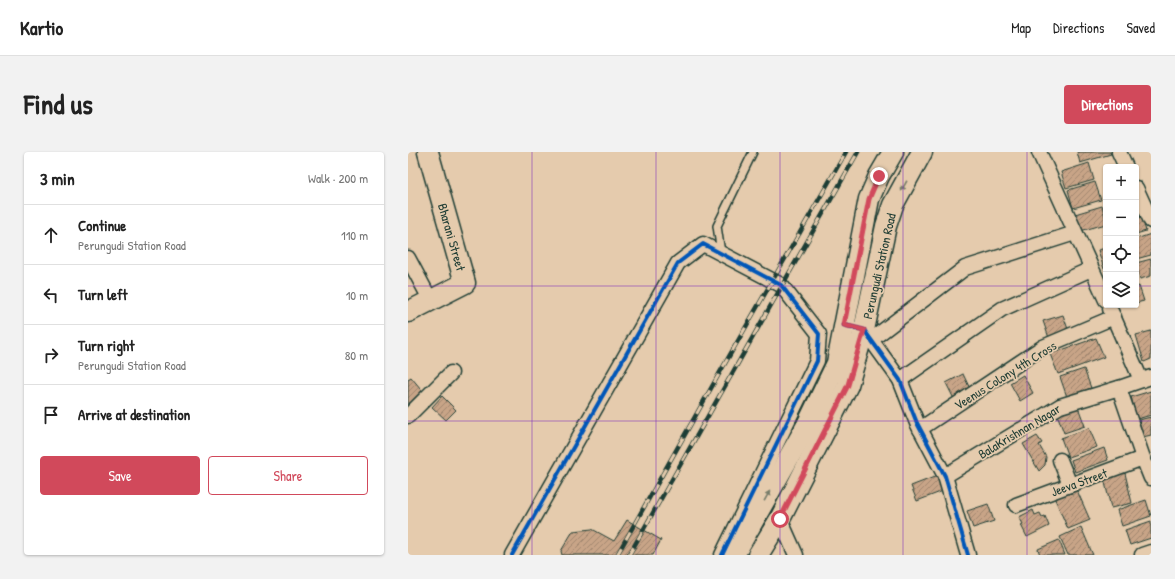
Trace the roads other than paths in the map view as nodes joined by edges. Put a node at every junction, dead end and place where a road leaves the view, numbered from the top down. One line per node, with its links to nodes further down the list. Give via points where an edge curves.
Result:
1 (428, 152): 15 (street, Bharani Street, via 465,283)
2 (752, 152): 11 (lane, via 717,226)
3 (893, 152): 18 (street, Perungudi Station Road, via 869,199)
4 (922, 152): 19 (street, Perungudi Station Road, one-way to 19, via 893,205 886,226)
5 (1039, 152): 10 (street)
6 (1119, 152): 7 (street)
7 (1125, 164)
8 (1139, 195): 9 (street)
9 (1151, 221)
10 (1075, 233): 13 (street); 19 (street, via 965,268)
11 (721, 253): 20 (street, via 781,285 819,334); 36 (street, via 703,244 678,263)
12 (408, 258): 15 (street)
13 (1091, 268): 14 (street); 24 (street, via 1002,309)
14 (1103, 294)
15 (431, 301): 17 (street, Bharani Street)
16 (1111, 311): 23 (street); 27 (street, Veenus Colony 4th Cross, via 1043,347)
17 (408, 312)
18 (844, 325): 19 (street); 21 (street, Perungudi Station Road)
19 (867, 335): 24 (street); 34 (street, Perungudi Station Road, via 848,385)
20 (817, 361): 21 (street); 37 (street)
21 (837, 363): 38 (street, Perungudi Station Road, one-way to 21, via 806,427)
22 (451, 373): 26 (street)
23 (1146, 379): 25 (street, BalaKrishnan Nagar)
24 (900, 380): 27 (street)
25 (1119, 388): 28 (street); 30 (street, BalaKrishnan Nagar, via 1060,406)
26 (408, 416)
27 (920, 429): 30 (street)
28 (1143, 458): 31 (street); 32 (street, Jeeva Street)
29 (1060, 460): 32 (street)
30 (945, 476): 41 (street)
31 (1151, 478)
32 (1070, 485): 33 (street, Jeeva Street)
33 (1016, 505)
34 (780, 519): 39 (street, Perungudi Station Road); 40 (street)
35 (1151, 552): 42 (street)
36 (512, 555)
37 (722, 555)
38 (734, 555)
39 (758, 555)
40 (796, 555)
41 (968, 555)
42 (1142, 555)

